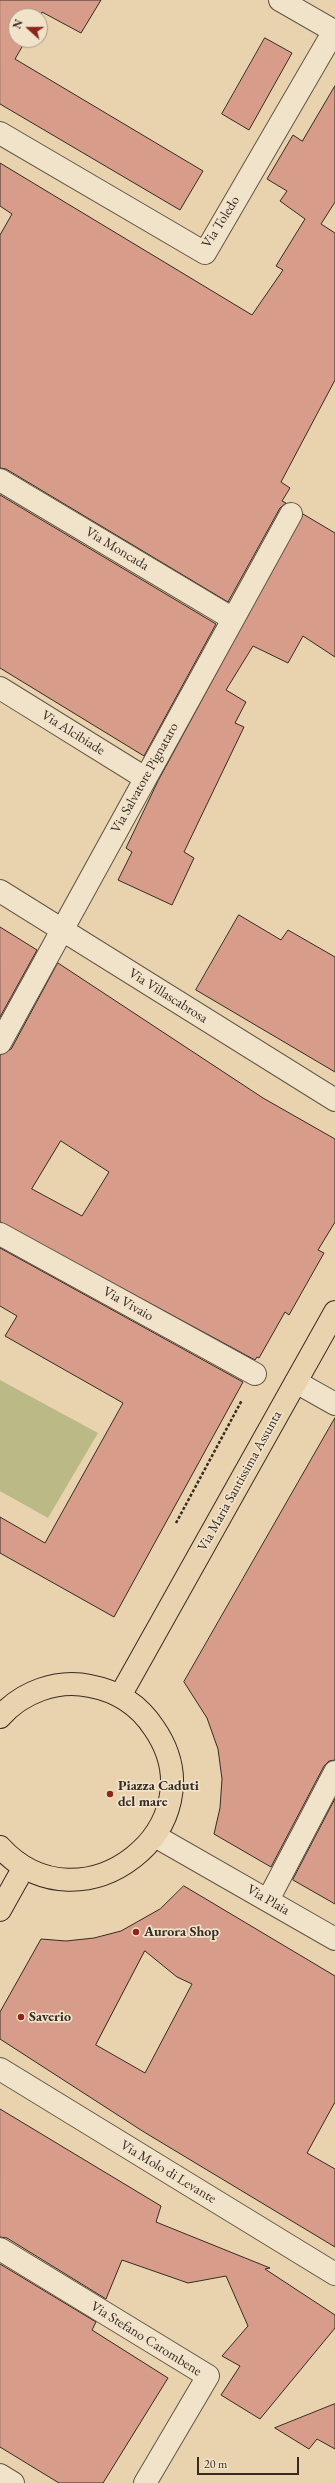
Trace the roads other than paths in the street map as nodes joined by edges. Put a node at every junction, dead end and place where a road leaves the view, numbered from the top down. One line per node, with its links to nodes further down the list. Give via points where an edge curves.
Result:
1 (280, 0): 2 (street, Via Toledo, via 334,31 205,253)
2 (0, 133)
3 (0, 480): 5 (street, Via Moncada)
4 (291, 514): 5 (street, Via Salvatore Pignataro)
5 (233, 619): 7 (street, Via Salvatore Pignataro)
6 (0, 688): 7 (street, Via Alcibiade)
7 (145, 778): 9 (street, Via Salvatore Pignataro)
8 (0, 891): 9 (street, Via Villascabrosa)
9 (62, 930): 10 (street, Via Salvatore Pignataro); 11 (street, Via Villascabrosa)
10 (0, 1043)
11 (335, 1100)
12 (0, 1234): 14 (street, Via Vivaio)
13 (335, 1312): 15 (main road, Via Maria Santissima Assunta)
14 (256, 1374)
15 (296, 1382): 16 (street); 17 (main road, Via Maria Santissima Assunta)
16 (335, 1404)
17 (120, 1696): 18 (main road, via 99,1688 66,1684 32,1693); 20 (main road, via 151,1722 165,1749 170,1768 171,1788 167,1808)
18 (0, 1717)
19 (335, 1772): 23 (street)
20 (155, 1836): 22 (main road, via 129,1862 96,1878 59,1879); 23 (street, Via Plaia)
21 (0, 1847): 22 (main road)
22 (24, 1867): 24 (main road)
23 (268, 1900): 25 (street, Via Plaia)
24 (0, 1910)
25 (335, 1939)
26 (0, 2069): 28 (street, Via Molo di Levante)
27 (0, 2249): 31 (street, Via Stefano Carombene, via 208,2376)
28 (335, 2274)
29 (0, 2475): 30 (street)
30 (13, 2483)
31 (145, 2483)

